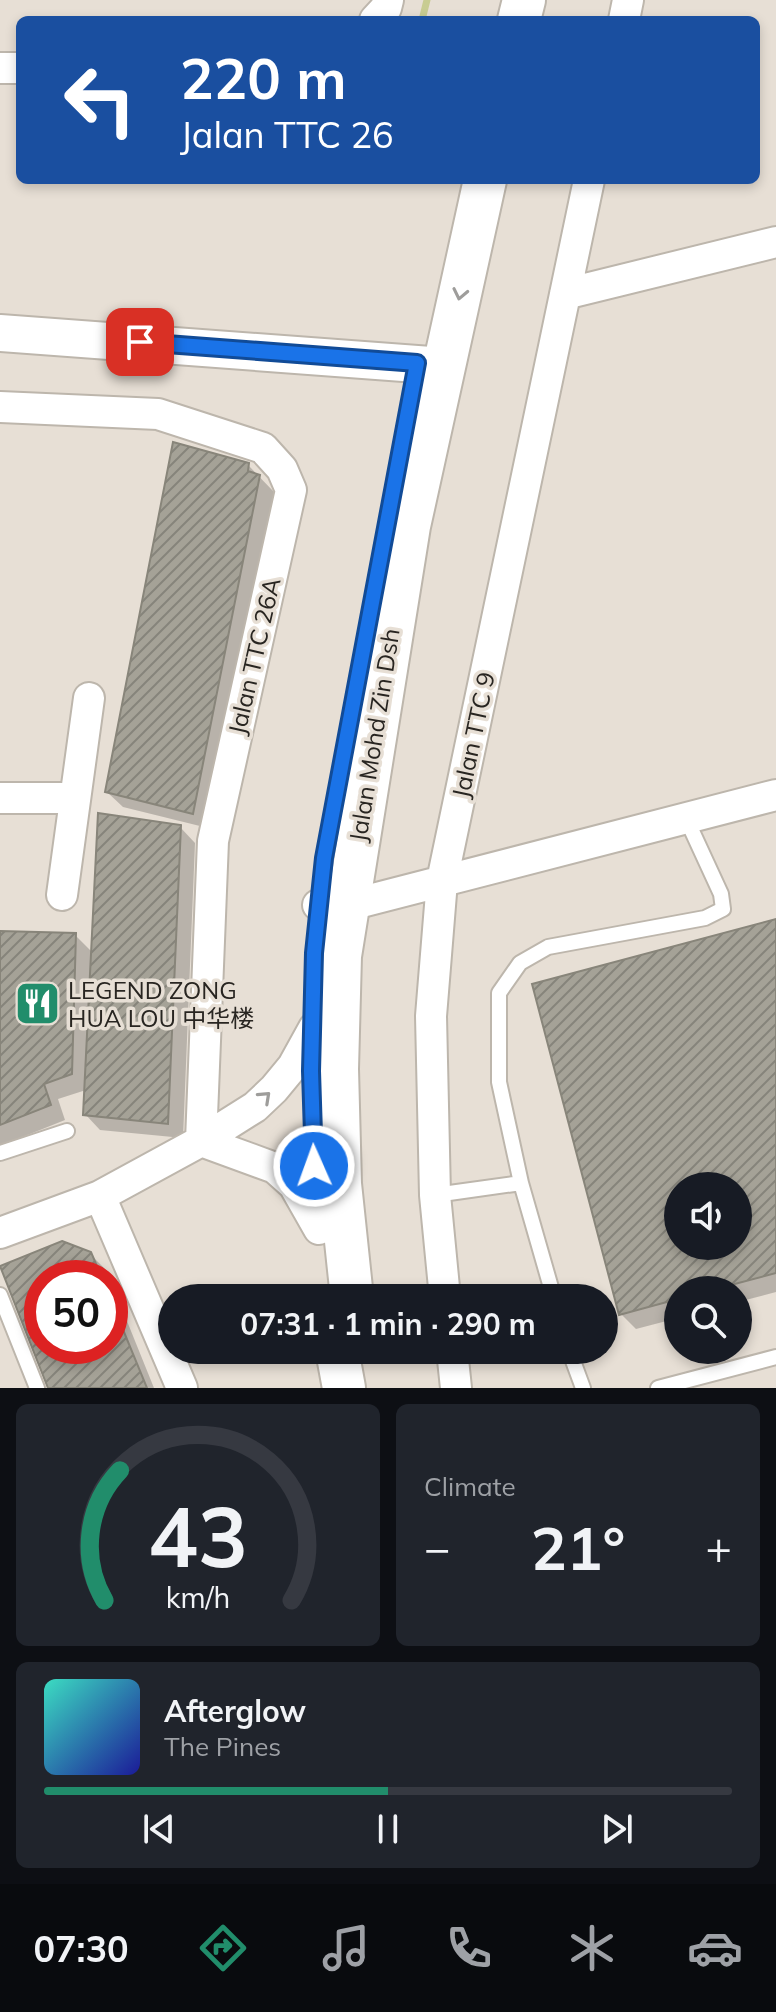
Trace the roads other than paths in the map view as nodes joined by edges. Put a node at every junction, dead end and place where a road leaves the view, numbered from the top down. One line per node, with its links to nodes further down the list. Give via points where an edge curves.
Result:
1 (481, 184): 3 (main road, Jalan Mohd Zin Dsh)
2 (588, 184): 5 (street, Jalan TTC 9)
3 (460, 207): 7 (main road, Jalan Mohd Zin Dsh)
4 (776, 242): 5 (street)
5 (565, 294): 14 (street, Jalan TTC 9)
6 (0, 333): 7 (street)
7 (431, 365): 16 (main road, Jalan Mohd Zin Dsh, via 409,526)
8 (0, 407): 19 (street, Jalan TTC 26A, via 158,414 263,448 282,469 291,490 213,841)
9 (89, 698): 12 (street)
10 (776, 795): 13 (street)
11 (0, 798): 12 (street)
12 (75, 798): 15 (street)
13 (686, 818): 14 (street); 21 (lane, via 723,909 705,918 548,947 520,963 499,993 499,1082)
14 (442, 881): 16 (street); 22 (street, Jalan TTC 9, via 431,1016)
15 (62, 895)
16 (332, 906): 17 (main road, Jalan Mohd Zin Dsh, via 314,953); 27 (main road, Jalan Mohd Zin Dsh, via 340,956 340,1184)
17 (314, 1028): 19 (street, one-way to 17, via 274,1089); 24 (main road, Jalan Mohd Zin Dsh, via 312,1118)
18 (67, 1131): 20 (lane)
19 (201, 1141): 23 (street); 24 (street, via 275,1168 294,1185)
20 (0, 1153)
21 (521, 1183): 22 (lane); 29 (lane)
22 (435, 1195): 28 (street, Jalan TTC 9)
23 (100, 1196): 25 (street); 37 (street)
24 (319, 1229): 26 (main road, Jalan Mohd Zin Dsh)
25 (0, 1233)
26 (325, 1284)
27 (351, 1284)
28 (444, 1284)
29 (550, 1284)
30 (0, 1295): 36 (lane)
31 (776, 1357): 42 (lane)
32 (340, 1364): 38 (main road)
33 (363, 1364): 39 (main road)
34 (453, 1364): 40 (street)
35 (574, 1364): 41 (lane)
36 (37, 1388)
37 (182, 1388)
38 (344, 1388)
39 (367, 1388)
40 (456, 1388)
41 (583, 1388)
42 (658, 1388)

